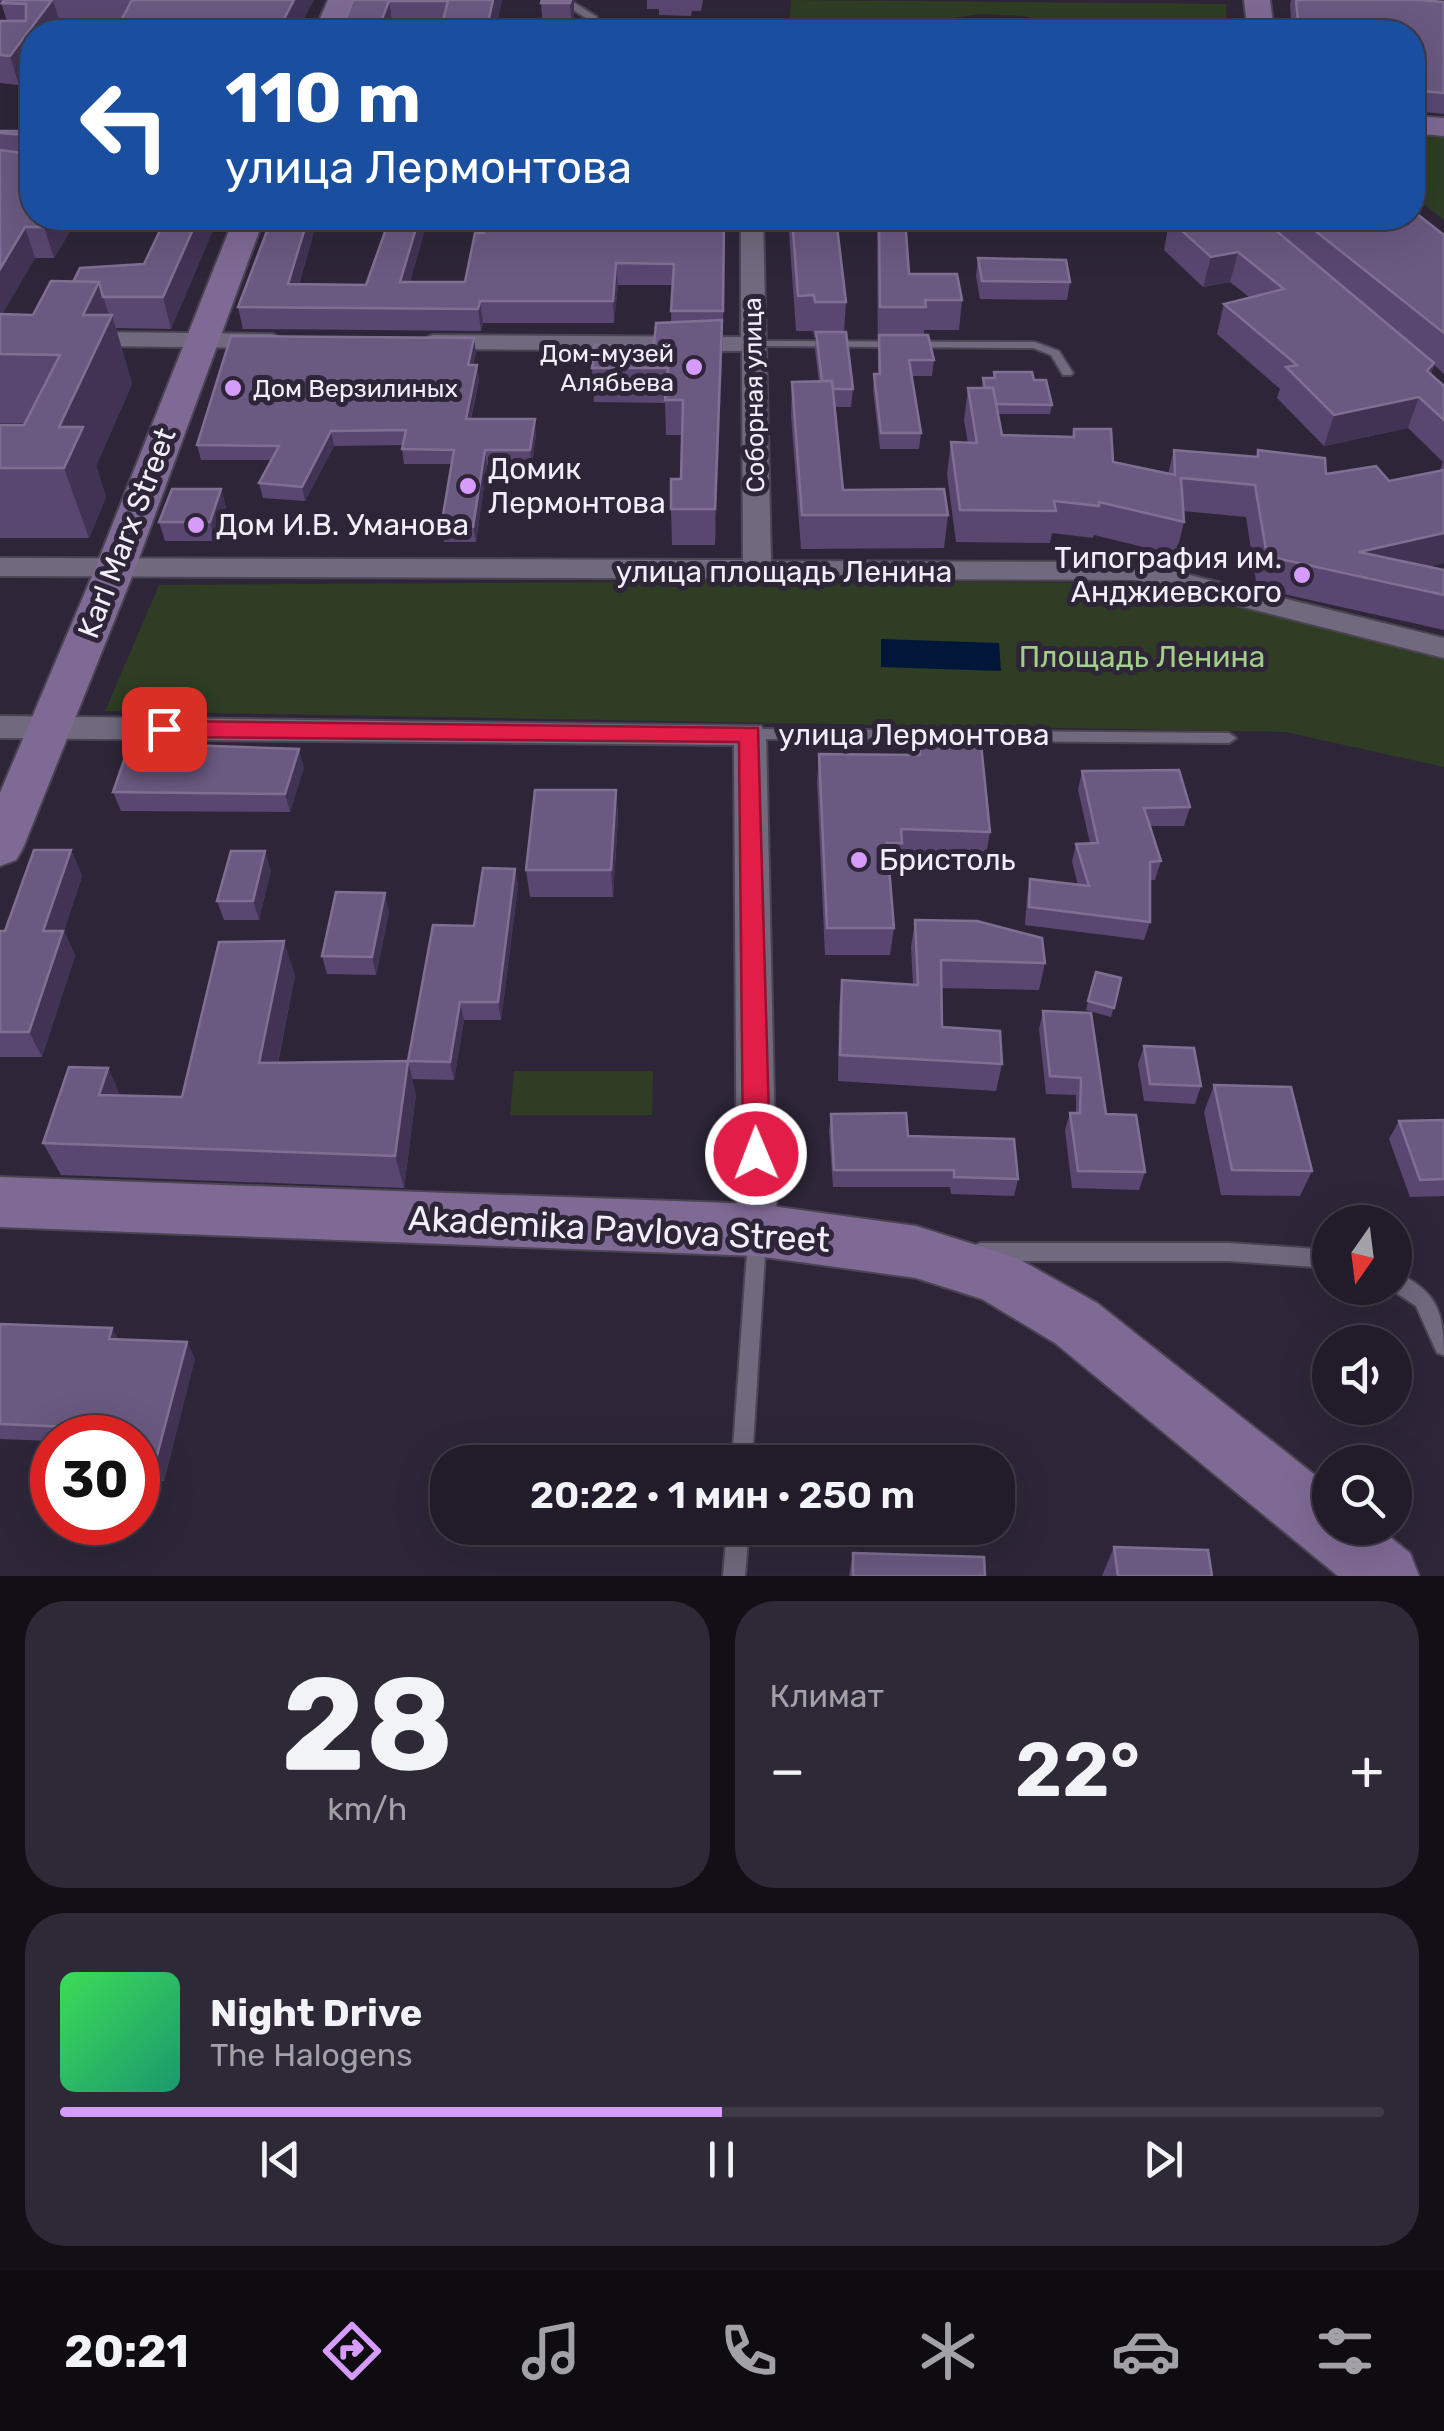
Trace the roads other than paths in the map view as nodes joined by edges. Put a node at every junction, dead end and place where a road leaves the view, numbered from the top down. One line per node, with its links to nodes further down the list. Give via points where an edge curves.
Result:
1 (570, 4): 2 (lane)
2 (594, 20)
3 (245, 230): 6 (street, Karl Marx Street)
4 (752, 230): 9 (street, Соборная улица)
5 (0, 338): 6 (street)
6 (201, 341): 7 (street); 12 (street, Karl Marx Street)
7 (292, 341)
8 (404, 342): 9 (street)
9 (752, 344): 10 (lane, via 1035,345 1055,353); 13 (street, Соборная улица)
10 (1067, 372)
11 (0, 567): 12 (street)
12 (115, 569): 13 (street, улица площадь Ленина); 16 (street, Karl Marx Street)
13 (756, 573): 14 (street, улица площадь Ленина, via 1137,571)
14 (1444, 648)
15 (0, 727): 16 (street, улица Лермонтова)
16 (50, 728): 17 (street, улица Лермонтова); 19 (street, Karl Marx Street)
17 (750, 734): 18 (lane, улица Лермонтова); 21 (street)
18 (1229, 738)
19 (0, 848)
20 (0, 1202): 21 (street, Akademika Pavlova Street)
21 (758, 1230): 22 (street, Akademika Pavlova Street); 26 (lane)
22 (916, 1252): 23 (lane); 27 (street, Akademika Pavlova Street, via 997,1277 1076,1323)
23 (1312, 1258)
24 (1412, 1293): 25 (lane, via 1423,1300)
25 (1444, 1346)
26 (743, 1445)
27 (1312, 1512)
28 (737, 1545): 30 (lane)
29 (1352, 1545): 31 (street, Akademika Pavlova Street)
30 (734, 1576)
31 (1387, 1576)

